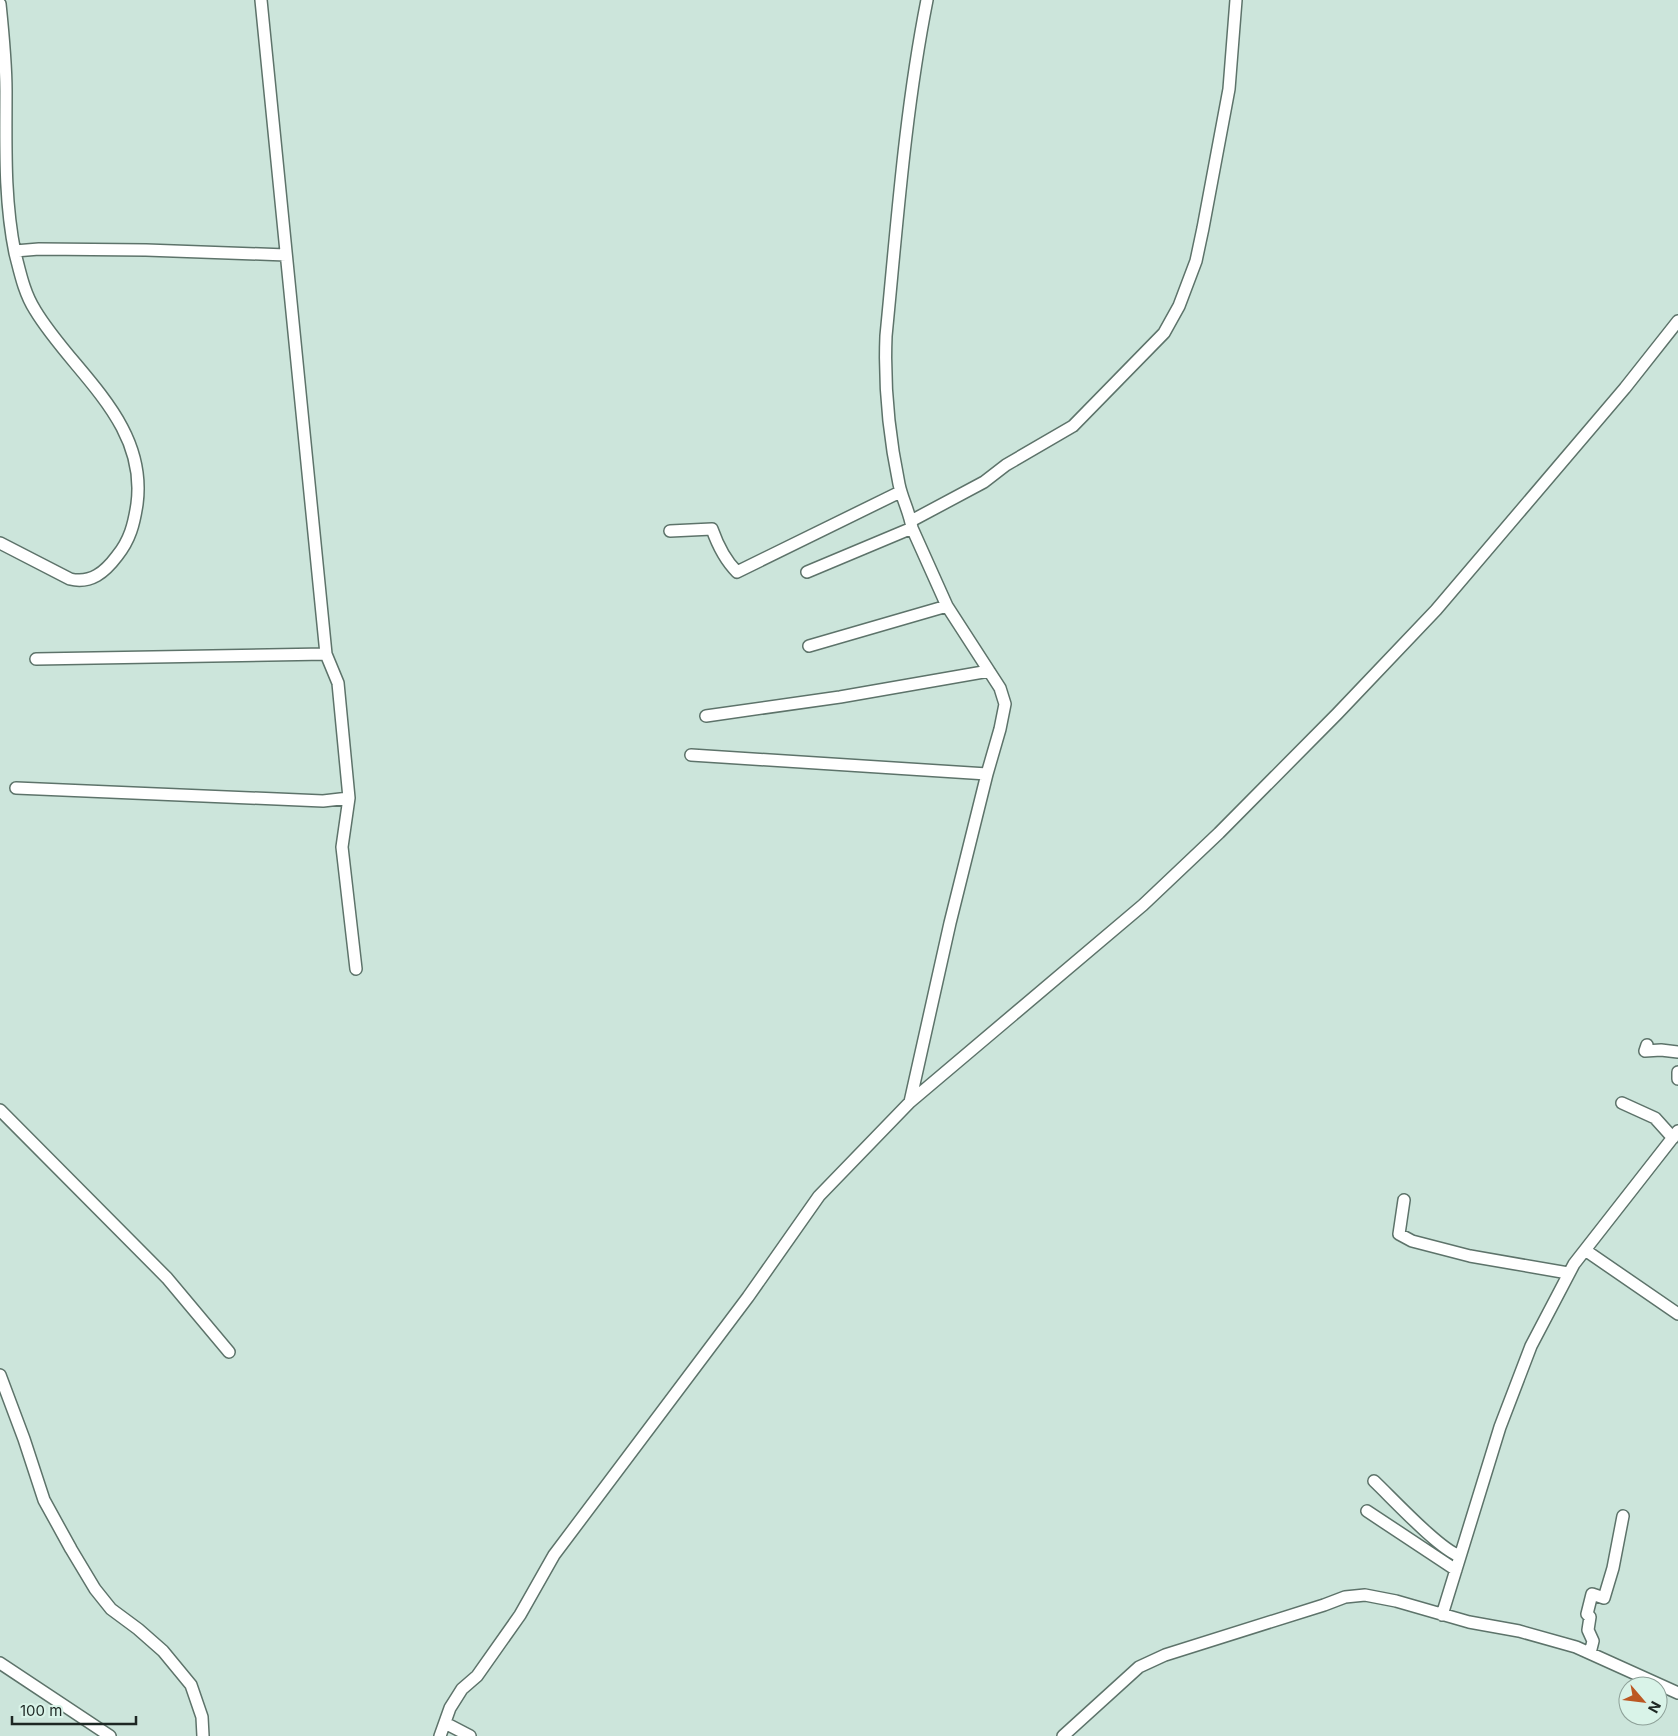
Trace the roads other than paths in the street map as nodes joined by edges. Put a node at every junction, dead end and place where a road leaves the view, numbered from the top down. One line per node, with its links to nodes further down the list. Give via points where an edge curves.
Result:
1 (261, 0): 7 (street)
2 (928, 0): 9 (street, via 902,158 886,336 890,441)
3 (1236, 0): 10 (street, via 1229,89 1196,260 1164,333 1073,426)
4 (0, 4): 5 (street, via 6,89)
5 (3, 110): 6 (street)
6 (15, 251): 7 (street, via 146,250); 12 (street, via 23,284 34,309 93,383 125,432 135,464 138,495 134,526 126,544 109,567 90,579 70,579)
7 (286, 255): 16 (street)
8 (1678, 320): 30 (street, via 1625,388 1436,610 1337,714 1143,905)
9 (900, 492): 10 (street); 11 (street, via 738,572 728,563 712,529)
10 (912, 525): 13 (street); 14 (street)
11 (670, 531)
12 (0, 543)
13 (807, 572)
14 (947, 606): 15 (street); 18 (street)
15 (809, 646)
16 (326, 654): 17 (street); 24 (street, via 338,683)
17 (36, 659)
18 (987, 669): 19 (street); 20 (street, via 840,697); 22 (street, via 1000,688 1005,704)
19 (776, 700)
20 (706, 716)
21 (691, 755): 22 (street)
22 (987, 774): 30 (street)
23 (16, 788): 24 (street, via 322,801)
24 (349, 798): 25 (street, via 342,847)
25 (356, 969)
26 (1647, 1046): 27 (street, via 1645,1051)
27 (1678, 1052)
28 (1678, 1072): 29 (street)
29 (1678, 1079)
30 (910, 1102): 49 (street, via 819,1196 748,1297 554,1555 520,1615 477,1676 462,1689)
31 (1622, 1103): 33 (street, via 1655,1118)
32 (0, 1110): 38 (street, via 167,1278)
33 (1675, 1134): 35 (street)
34 (1404, 1200): 36 (street, via 1399,1234 1412,1241 1470,1256)
35 (1585, 1250): 36 (street); 37 (street)
36 (1568, 1273): 43 (street, via 1531,1346 1500,1427)
37 (1678, 1314)
38 (229, 1352)
39 (0, 1375): 51 (street, via 44,1500 71,1549 111,1609 163,1651 191,1685 202,1718)
40 (1374, 1481): 43 (street, via 1439,1542)
41 (1367, 1511): 44 (street)
42 (1624, 1516): 46 (street, via 1604,1598 1592,1594 1589,1604 1588,1630 1593,1641)
43 (1460, 1556): 44 (street)
44 (1456, 1570): 45 (street)
45 (1442, 1615): 46 (street, via 1519,1631); 54 (street, via 1365,1595 1345,1597 1165,1655 1139,1667)
46 (1590, 1654): 48 (street)
47 (0, 1663): 50 (street)
48 (1678, 1694)
49 (445, 1723): 52 (street); 53 (street)
50 (110, 1736)
51 (202, 1736)
52 (440, 1736)
53 (470, 1736)
54 (1063, 1736)

